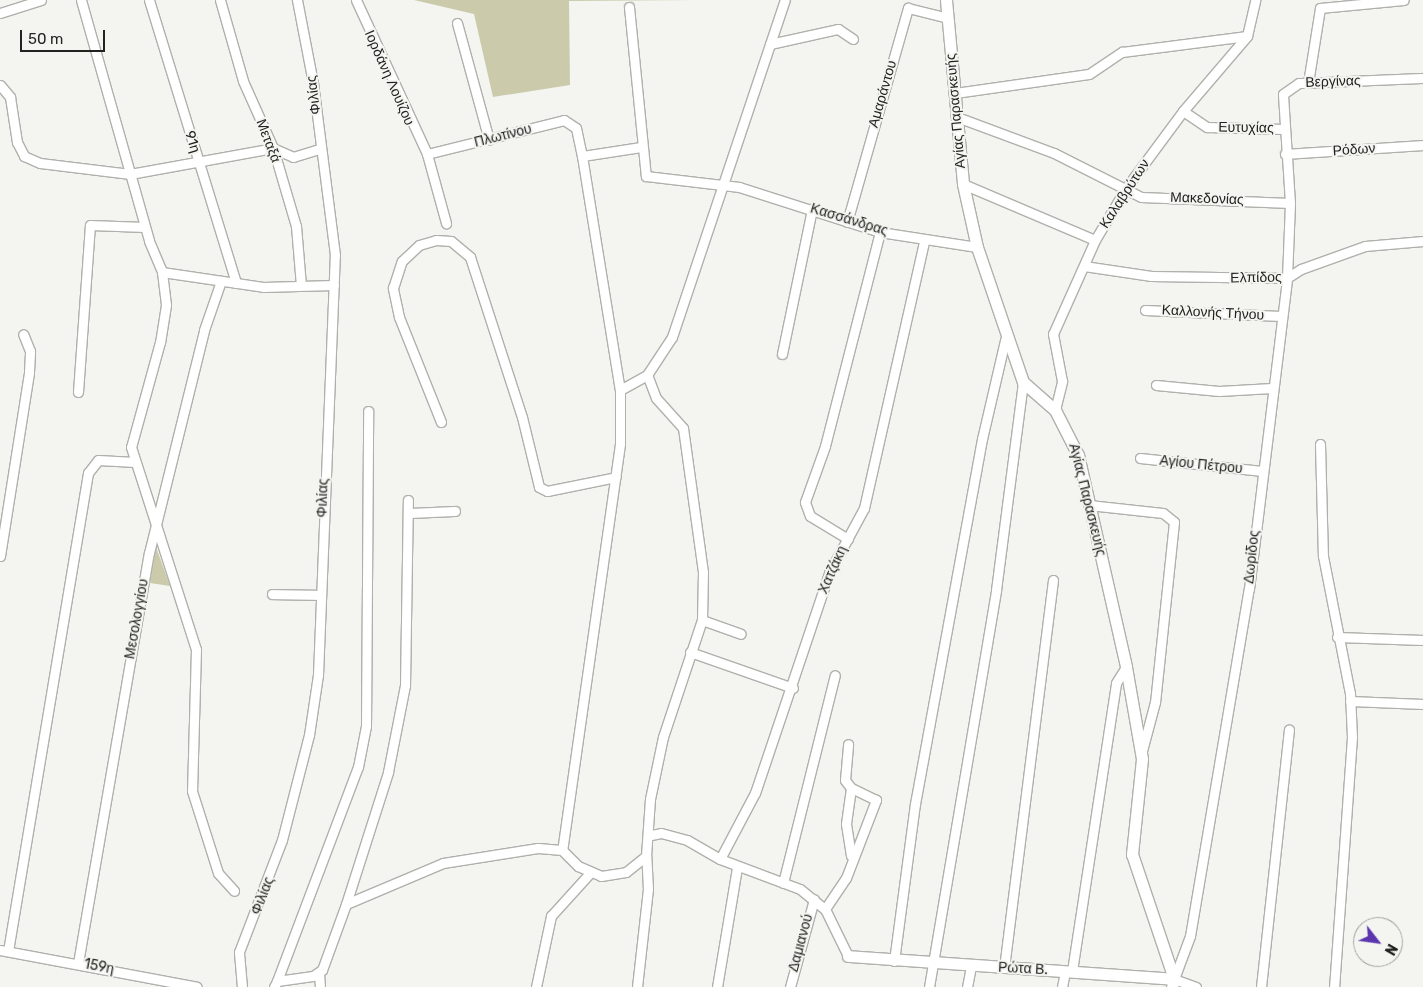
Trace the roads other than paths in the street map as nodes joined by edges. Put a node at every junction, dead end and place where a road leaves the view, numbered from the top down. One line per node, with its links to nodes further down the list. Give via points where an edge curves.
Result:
1 (41, 0): 12 (street)
2 (81, 0): 34 (street)
3 (149, 0): 33 (street, 91η)
4 (220, 0): 28 (street, Μεταξά, via 243,81)
5 (297, 0): 29 (street, Φιλίας)
6 (356, 0): 30 (street, Ιορδάνη Λουίζου)
7 (785, 0): 17 (street)
8 (946, 0): 13 (street, Αγίας Παρασκευής)
9 (1255, 0): 15 (street, Καλαβρύτων)
10 (1404, 0): 19 (street, via 1320,8)
11 (629, 7): 27 (street)
12 (0, 12)
13 (948, 18): 21 (street, Αγίας Παρασκευής); 40 (street, Αμαράντου, via 908,8)
14 (456, 23): 25 (street)
15 (1247, 36): 21 (street, via 1122,52 1089,74); 22 (street, Καλαβρύτων)
16 (853, 39): 17 (street, via 838,29)
17 (770, 44): 36 (street)
18 (1423, 78): 19 (street, Βεργίνας)
19 (1308, 83): 24 (street, Βεργίνας, via 1284,90)
20 (0, 86): 34 (street, via 10,98 15,139 24,156 40,163)
21 (955, 93): 23 (street, Αγίας Παρασκευής)
22 (1183, 111): 24 (street, Ευτυχίας, via 1207,127); 37 (street, Καλαβρύτων)
23 (958, 117): 35 (street, Αγίας Παρασκευής); 37 (street, Μακεδονίας, via 1054,153)
24 (1284, 129): 31 (street, Δωρίδος)
25 (489, 140): 30 (street, Πλωτίνου); 32 (street, Πλωτίνου, via 564,120 576,128)
26 (1423, 145): 31 (street, Ρόδων)
27 (641, 147): 32 (street); 36 (street, Κασσάνδρας, via 646,176)
28 (273, 148): 29 (street, via 293,157); 33 (street); 53 (street, Μεταξά, via 296,226)
29 (320, 149): 54 (street, Φιλίας, via 335,255)
30 (426, 154): 41 (street, Ιορδάνη Λουίζου)
31 (1286, 154): 38 (street, Δωρίδος)
32 (582, 156): 64 (street)
33 (198, 162): 34 (street); 52 (street, 91η)
34 (130, 174): 42 (street)
35 (962, 184): 44 (street); 47 (street, Αγίας Παρασκευής)
36 (723, 187): 39 (street, Κασσάνδρας, via 740,187); 60 (street, via 672,337)
37 (1126, 188): 38 (street, Μακεδονίας, via 1141,197); 44 (street, Καλαβρύτων)
38 (1290, 203): 50 (street, Δωρίδος)
39 (812, 209): 40 (street, Κασσάνδρας); 59 (street)
40 (847, 222): 43 (street, Κασσάνδρας)
41 (446, 223)
42 (145, 227): 49 (street); 65 (street, via 90,225)
43 (880, 232): 46 (street, Κασσάνδρας); 79 (street, via 824,446 805,502 810,516)
44 (1095, 240): 48 (street, Καλαβρύτων)
45 (1423, 241): 50 (street, Ελπίδος, via 1365,246 1300,269)
46 (924, 242): 47 (street, Κασσάνδρας); 79 (street, Χατζάκη, via 864,508)
47 (977, 247): 58 (street, Αγίας Παρασκευής)
48 (1084, 266): 50 (street, Ελπίδος, via 1152,276); 66 (street, Καλαβρύτων, via 1054,334 1062,381)
49 (162, 272): 51 (street); 71 (street, via 165,316 134,430)
50 (1286, 278): 56 (street, Δωρίδος)
51 (221, 281): 52 (street); 78 (street, Μεσολογγίου, via 204,330)
52 (236, 283): 53 (street)
53 (301, 285): 54 (street)
54 (334, 285): 83 (street, Φιλίας)
55 (1145, 310): 56 (street, Καλλονής Τήνου)
56 (1281, 316): 63 (street, Δωρίδος)
57 (23, 334): 80 (street, via 30,351 29,372)
58 (1005, 340): 61 (street, Αγίας Παρασκευής); 112 (street, via 989,405 915,804)
59 (782, 354)
60 (647, 375): 64 (street); 84 (street, via 656,398 682,428 703,572)
61 (1023, 382): 66 (street, Αγίας Παρασκευής); 114 (street, via 996,590)
62 (1156, 385): 63 (street, via 1220,391)
63 (1272, 388): 72 (street, Δωρίδος)
64 (620, 390): 73 (street)
65 (78, 392)
66 (1055, 410): 75 (street, Αγίας Παρασκευής, via 1078,455)
67 (368, 411): 120 (street, via 366,726 358,767)
68 (441, 422): 73 (street, via 399,317 393,288 402,261 418,245 436,240 451,241 470,257 525,426 539,487 547,491)
69 (1320, 444): 86 (street, via 1322,556)
70 (1140, 458): 72 (street, Αγίου Πέτρου)
71 (135, 462): 78 (street); 110 (street, via 98,460 88,473)
72 (1262, 472): 119 (street, Δωρίδος, via 1221,766 1190,936)
73 (616, 477): 99 (street)
74 (408, 500): 77 (street)
75 (1089, 505): 89 (street, Αγίας Παρασκευής); 96 (street, via 1162,513 1174,522 1155,702)
76 (455, 511): 77 (street)
77 (409, 513): 108 (street, via 404,693 388,772)
78 (156, 531): 106 (street, via 196,648 192,791 218,873); 113 (street, Μεσολογγίου)
79 (848, 539): 91 (street, Χατζάκη, via 829,573)
80 (0, 556)
81 (1053, 580): 116 (street)
82 (272, 594): 83 (street)
83 (320, 595): 122 (street, Φιλίας, via 315,707 272,876 239,952)
84 (702, 620): 85 (street); 88 (street)
85 (741, 634)
86 (1338, 637): 87 (street); 92 (street)
87 (1423, 640)
88 (690, 652): 91 (street); 98 (street, via 663,737 648,808)
89 (1126, 667): 96 (street, Αγίας Παρασκευής); 118 (street, via 1116,683)
90 (835, 675): 105 (street)
91 (792, 688): 102 (street, Χατζάκη, via 750,806)
92 (1350, 701): 93 (street); 133 (street, via 1352,737)
93 (1423, 704)
94 (1288, 730): 132 (street)
95 (848, 744): 97 (street, via 844,772)
96 (1142, 751): 119 (street, Αγίας Παρασκευής, via 1132,854)
97 (850, 788): 101 (street, via 846,824); 101 (street, via 876,800)
98 (651, 835): 100 (street); 102 (street, via 661,833 687,840)
99 (562, 850): 104 (street); 108 (street, via 538,848 461,857)
100 (646, 856): 104 (street, via 615,876); 125 (street, via 648,889)
101 (851, 856): 109 (street, via 846,878)
102 (720, 859): 103 (street)
103 (738, 867): 105 (street); 126 (street)
104 (590, 873): 124 (street, via 551,916)
105 (783, 883): 107 (street)
106 (234, 891)
107 (814, 899): 109 (street); 127 (street, Δαμιανού)
108 (346, 904): 117 (street)
109 (825, 910): 111 (street)
110 (4, 950): 113 (street, 159η)
111 (848, 956): 112 (street, Ρώτα Β.)
112 (894, 960): 114 (street, Ρώτα Β.)
113 (78, 963): 121 (street, 159η)
114 (934, 965): 115 (street, Ρώτα Β.); 128 (street)
115 (971, 966): 116 (street, Ρώτα Β.); 129 (street)
116 (1004, 968): 118 (street, Ρώτα Β.)
117 (322, 970): 120 (street); 123 (street)
118 (1068, 971): 119 (street, Ρώτα Β.); 130 (street)
119 (1173, 983): 131 (street, Ρώτα Β.)
120 (275, 984)
121 (197, 987)
122 (242, 987)
123 (320, 987)
124 (536, 987)
125 (637, 987)
126 (717, 987)
127 (790, 987)
128 (930, 987)
129 (967, 987)
130 (1062, 987)
131 (1196, 987)
132 (1261, 987)
133 (1334, 987)

